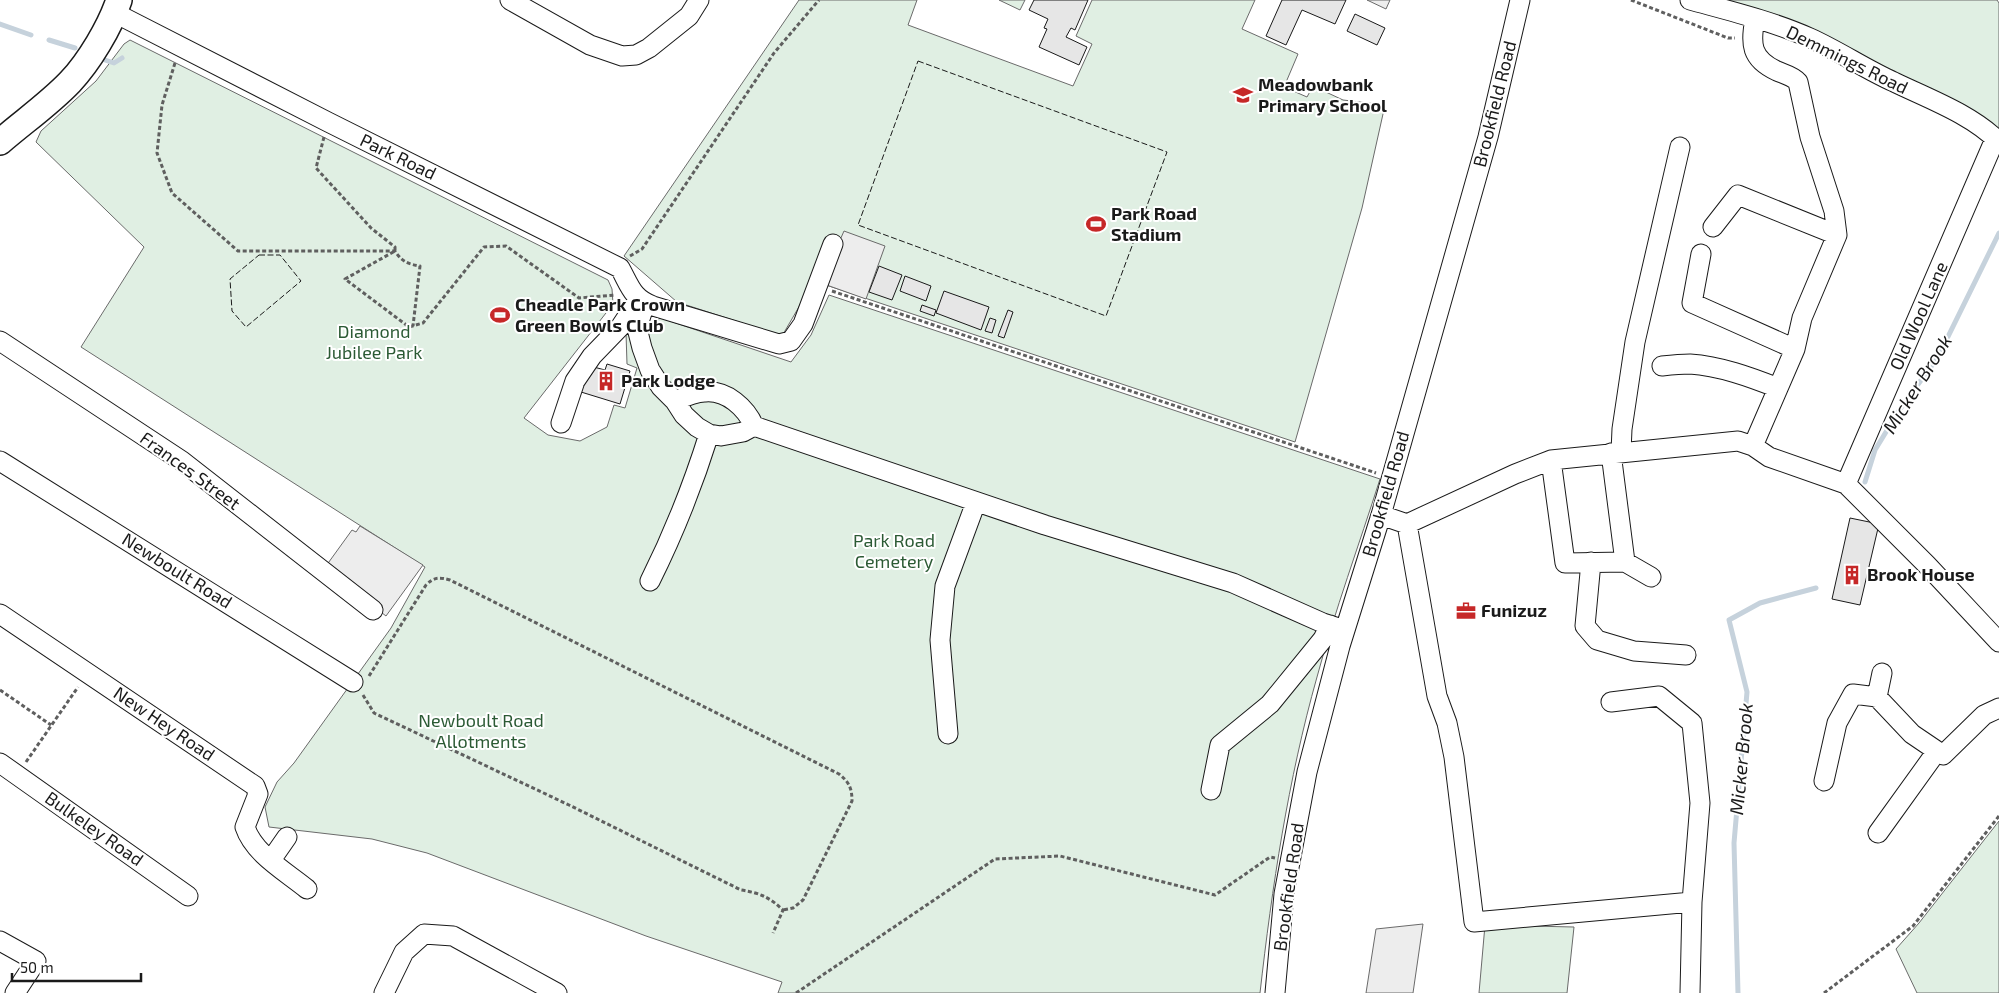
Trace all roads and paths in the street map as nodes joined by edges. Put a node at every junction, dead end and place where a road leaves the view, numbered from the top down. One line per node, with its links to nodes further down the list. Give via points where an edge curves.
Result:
1 (510, 0): 2 (street, via 590,45 622,56 636,55 649,48 689,16)
2 (699, 0)
3 (819, 0): 20 (path, via 774,53 642,249 627,258)
4 (1520, 0): 36 (street, Brookfield Road, via 1488,138)
5 (1630, 0): 9 (path, via 1728,38)
6 (1690, 0): 8 (street, Demmings Road)
7 (117, 6): 10 (street, Park Road); 13 (main road, via 95,48 70,81)
8 (1755, 19): 9 (street); 12 (street, Demmings Road, via 1809,38 1958,113)
9 (1751, 38): 16 (street, via 1759,58 1798,82 1810,137 1834,211)
10 (180, 45): 11 (street, Park Road); 18 (path, via 162,105 157,153 172,193 238,251)
11 (328, 122): 18 (path, via 316,168 371,228 395,247); 20 (street, Park Road)
12 (1997, 141): 37 (street, Old Wool Lane)
13 (0, 142)
14 (1680, 147): 33 (street, via 1635,342)
15 (1713, 227): 16 (street, via 1738,195)
16 (1837, 234): 25 (street, via 1802,318)
17 (833, 244): 21 (street)
18 (395, 251): 23 (path, via 408,264 420,266); 23 (path, via 344,279 409,327)
19 (1701, 254): 25 (street, via 1692,303)
20 (620, 268): 22 (street)
21 (816, 286): 22 (street, via 803,324 792,342 779,344); 36 (path)
22 (639, 299): 23 (path, via 579,298 506,246 484,246 423,323); 28 (street, via 637,328 642,348 650,370); 29 (street, via 575,382)
23 (413, 326)
24 (0, 341): 45 (street, Frances Street, via 182,461)
25 (1795, 349): 27 (street)
26 (1662, 366): 27 (street, via 1690,364 1712,367)
27 (1778, 388): 32 (street)
28 (675, 401): 30 (street, via 706,391 722,394 743,408); 31 (street, via 697,428)
29 (561, 423)
30 (754, 426): 31 (street, via 733,435); 38 (street)
31 (709, 434): 44 (street, via 680,518)
32 (1753, 446): 33 (street, via 1738,441); 37 (street, via 1769,457)
33 (1616, 452): 34 (street); 42 (street)
34 (1551, 460): 40 (street); 41 (street, via 1564,563)
35 (0, 461): 52 (street, Newboult Road)
36 (1391, 478): 39 (street, Brookfield Road)
37 (1854, 491): 48 (street)
38 (976, 502): 47 (street, via 1233,583); 58 (street, via 945,586 940,640)
39 (1380, 515): 40 (street); 47 (street, Brookfield Road)
40 (1407, 524): 71 (street, via 1437,696 1454,757 1474,922)
41 (1590, 562): 42 (street); 49 (street, via 1586,626 1597,640 1634,650)
42 (1625, 562): 43 (street)
43 (1651, 577)
44 (650, 581)
45 (373, 610)
46 (0, 614): 50 (street, New Hey Road)
47 (1337, 628): 63 (street, via 1323,639 1270,704 1220,745); 68 (street, Brookfield Road)
48 (1999, 642)
49 (1686, 655)
50 (88, 672): 57 (path); 67 (street, New Hey Road, via 255,786 258,794 245,827 250,840)
51 (1882, 672): 54 (street)
52 (356, 686): 72 (path, via 374,713 741,890 766,897); 72 (path, via 426,584 439,577 459,584 839,774 848,782 852,801 803,900 794,908)
53 (0, 690): 57 (path)
54 (1877, 697): 59 (street, via 1912,734); 62 (street, via 1853,694 1837,723)
55 (1611, 702): 71 (street, via 1659,696 1692,722 1700,803)
56 (1999, 708): 59 (street, via 1984,715 1944,755)
57 (51, 725): 61 (path)
58 (948, 734)
59 (1937, 751): 65 (street)
60 (0, 763): 61 (street, Bulkeley Road)
61 (17, 775): 70 (street, Bulkeley Road)
62 (1824, 781)
63 (1211, 790)
64 (1999, 816): 81 (path, via 1913,926)
65 (1878, 833)
66 (287, 837): 67 (street)
67 (271, 860): 69 (street, New Hey Road)
68 (1290, 860): 78 (path, via 1270,857 1215,895 1060,856 995,859); 79 (street, Brookfield Road)
69 (307, 889)
70 (188, 896)
71 (1692, 902): 80 (street)
72 (783, 910): 73 (path)
73 (772, 933)
74 (0, 942): 75 (street, via 36,961)
75 (14, 993)
76 (384, 993): 77 (street, via 404,952 424,934 453,936)
77 (557, 993)
78 (796, 993)
79 (1275, 993)
80 (1690, 993)
81 (1824, 993)

